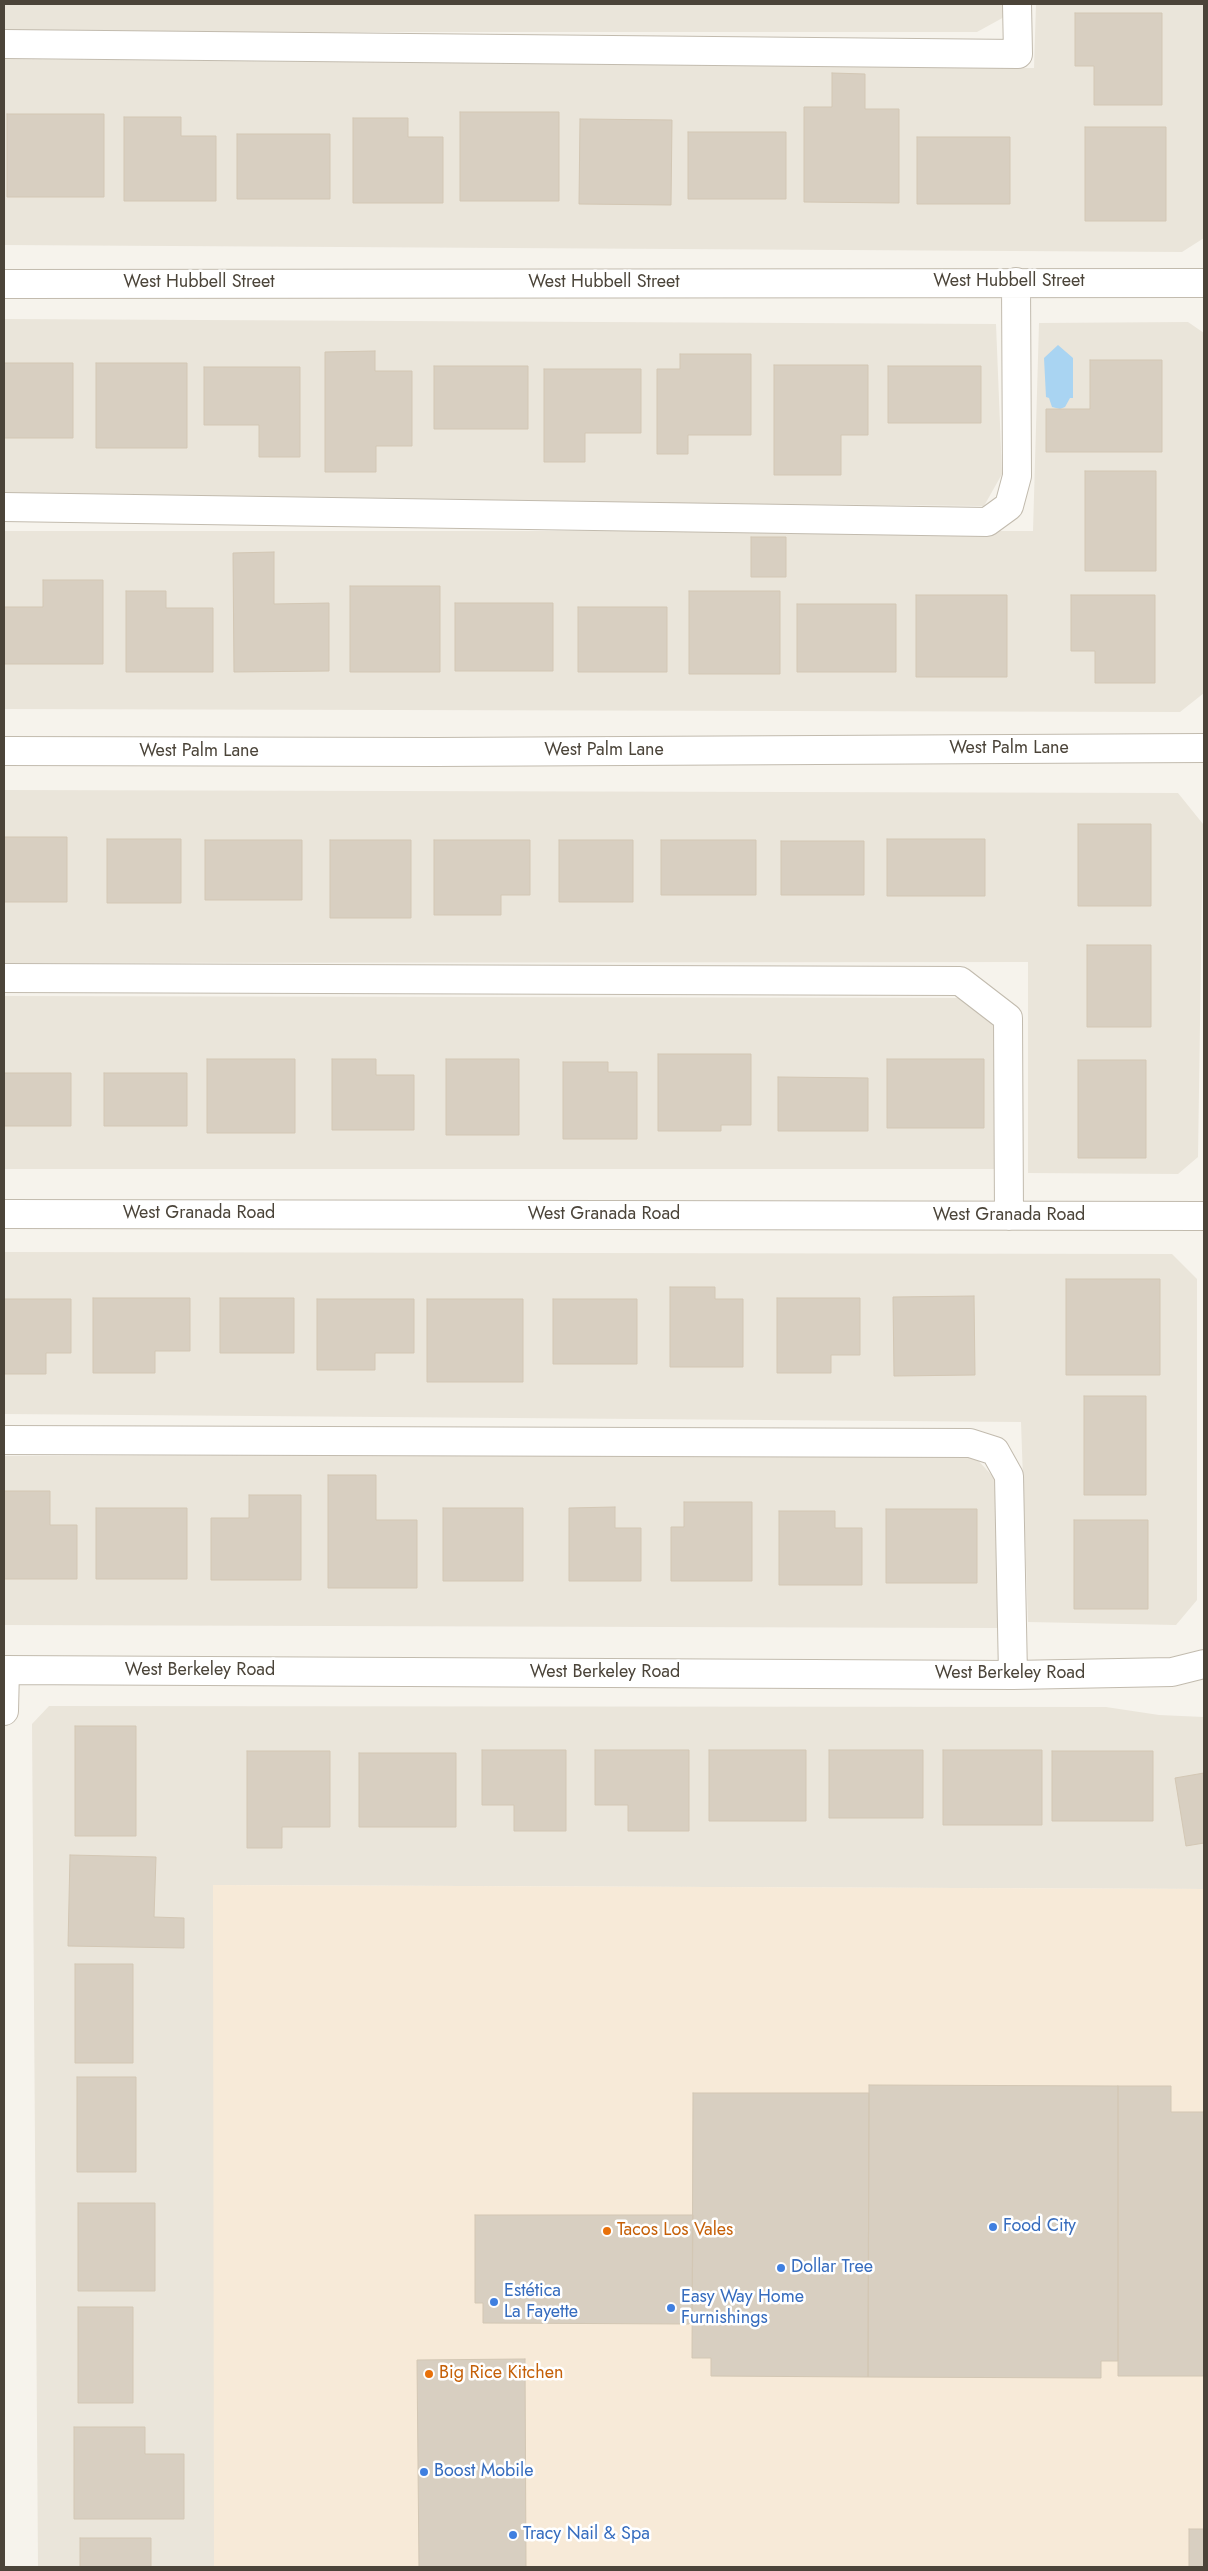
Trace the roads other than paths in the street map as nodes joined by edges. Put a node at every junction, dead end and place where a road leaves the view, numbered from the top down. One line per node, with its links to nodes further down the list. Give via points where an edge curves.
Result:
1 (1017, 4): 2 (street, via 1018,54)
2 (4, 44)
3 (1016, 282): 4 (street, West Hubbell Street); 5 (street, West Hubbell Street); 6 (street, via 1017,476 1009,506 986,522)
4 (1204, 283)
5 (4, 284)
6 (4, 507)
7 (1204, 748): 8 (street, West Palm Lane)
8 (4, 751)
9 (4, 978): 11 (street, via 960,982 1008,1018)
10 (4, 1214): 11 (street, West Granada Road)
11 (1009, 1216): 12 (street, West Granada Road)
12 (1204, 1216)
13 (4, 1440): 16 (street, via 970,1443 995,1451 1009,1476)
14 (1204, 1664): 16 (street, West Berkeley Road, via 1172,1672)
15 (4, 1670): 16 (street, West Berkeley Road); 17 (street)
16 (1014, 1675)
17 (4, 1711)

